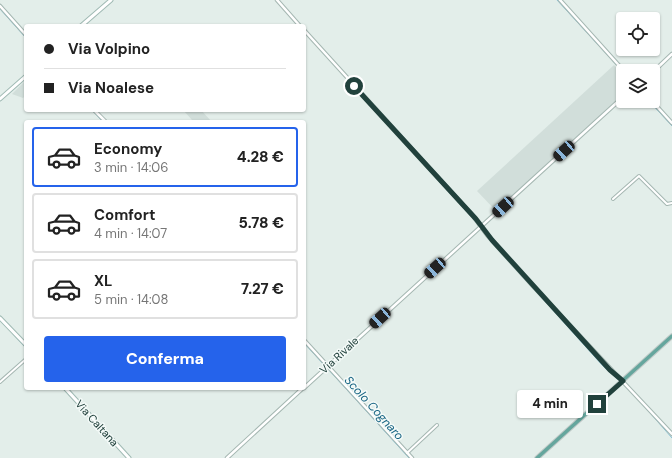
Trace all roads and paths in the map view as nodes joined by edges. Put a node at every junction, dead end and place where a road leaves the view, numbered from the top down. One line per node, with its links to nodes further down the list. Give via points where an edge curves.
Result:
1 (111, 0): 5 (main road)
2 (277, 0): 6 (street)
3 (560, 0): 10 (street)
4 (0, 6): 8 (street)
5 (83, 24)
6 (298, 24)
7 (306, 32): 21 (street)
8 (24, 33)
9 (672, 54): 11 (street)
10 (618, 64)
11 (660, 65)
12 (24, 78): 13 (main road)
13 (0, 99)
14 (616, 103): 21 (street, Via Rivale)
15 (658, 108): 18 (street)
16 (96, 112): 17 (street)
17 (104, 120)
18 (672, 123)
19 (613, 199): 20 (street, via 639,176 667,204)
20 (672, 203)
21 (480, 227): 27 (street, Via Rivale); 28 (street)
22 (0, 318): 25 (main road)
23 (672, 336): 28 (main road)
24 (306, 342): 27 (street)
25 (24, 343)
26 (24, 361): 29 (street)
27 (327, 366): 30 (street, Via Rivale); 35 (street)
28 (623, 381): 34 (street); 39 (main road)
29 (0, 382)
30 (306, 386)
31 (67, 390): 36 (main road, Via Caltana)
32 (302, 390): 37 (street, Via Rivale)
33 (437, 425): 35 (street)
34 (672, 434)
35 (407, 452): 38 (street)
36 (129, 458)
37 (227, 458)
38 (412, 458)
39 (538, 458)

